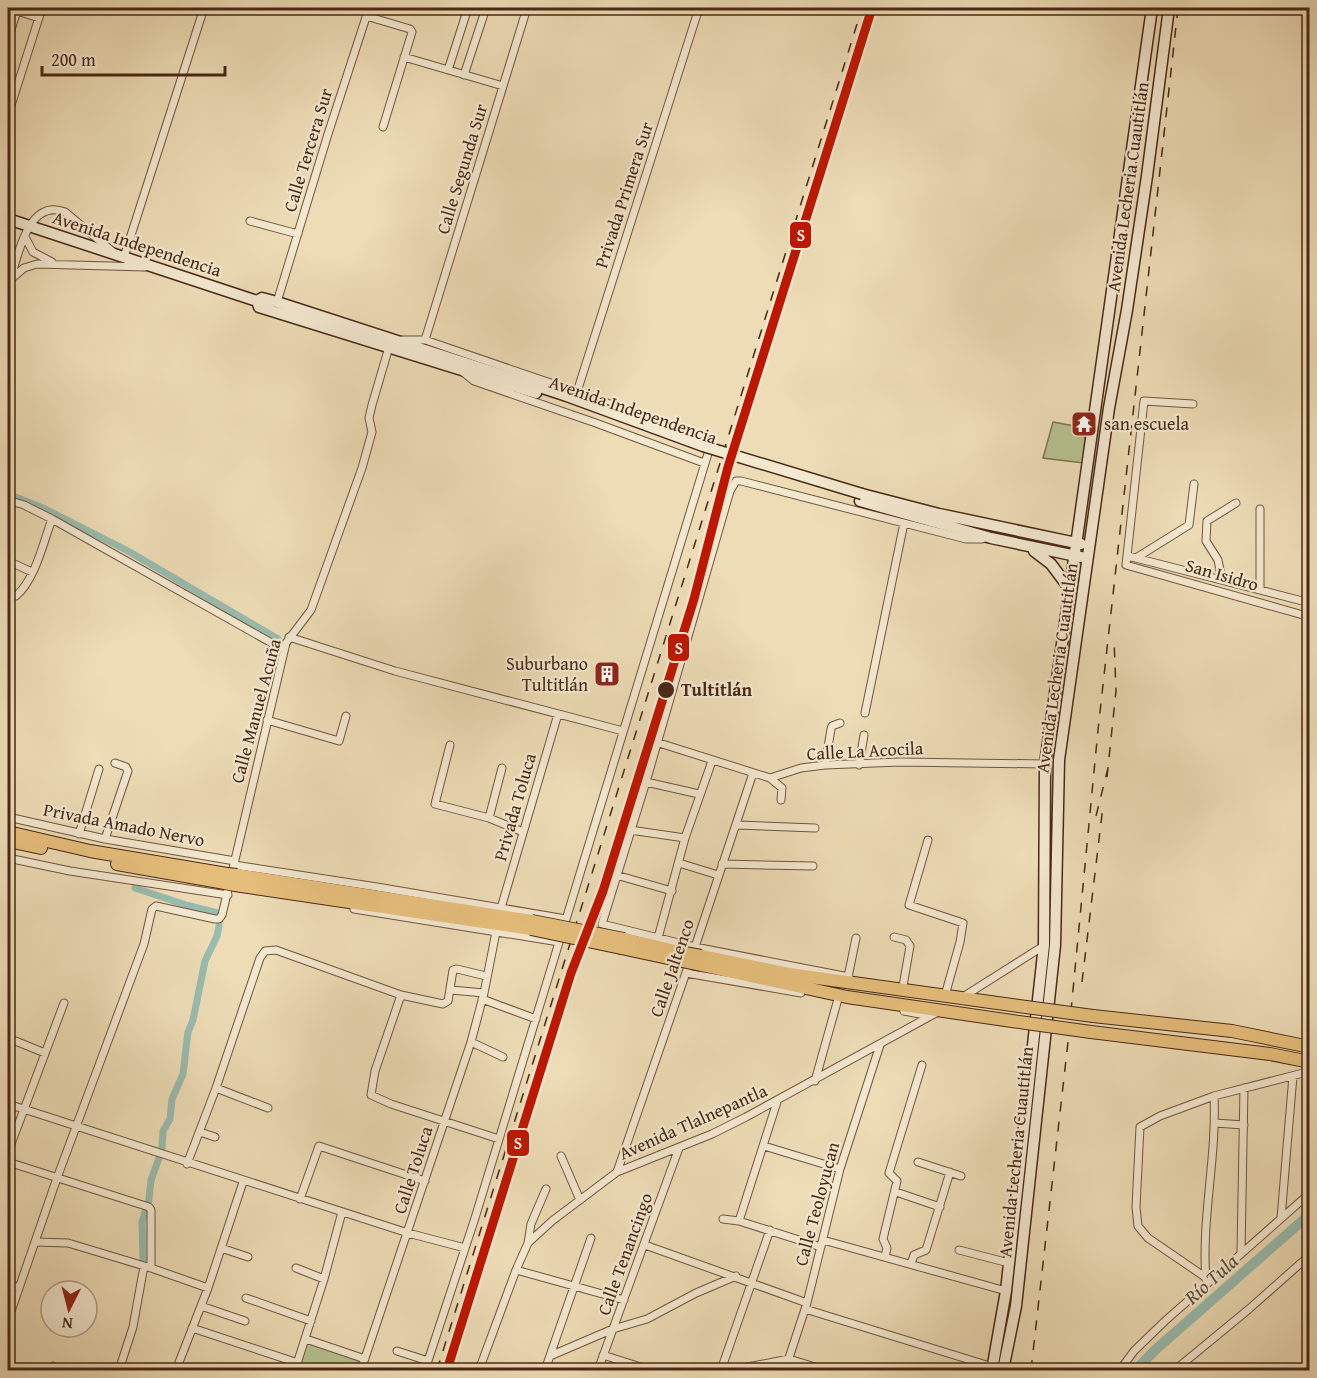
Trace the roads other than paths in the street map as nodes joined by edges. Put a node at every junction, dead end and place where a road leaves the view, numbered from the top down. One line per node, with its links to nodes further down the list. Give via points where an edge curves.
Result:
1 (8, 8): 11 (street)
2 (42, 8): 13 (street)
3 (204, 8): 25 (street)
4 (369, 8): 12 (street, Calle Tercera Sur)
5 (468, 8): 16 (street)
6 (486, 8): 17 (street)
7 (527, 8): 18 (street, Calle Segunda Sur)
8 (699, 8): 35 (street, Privada Primera Sur)
9 (1152, 8): 47 (main road, Avenida Lecheria Cuautitlán)
10 (1169, 8): 49 (main road, Avenida Lecheria Cuautitlán)
11 (17, 11): 13 (street); 14 (street)
12 (366, 16): 15 (street, via 411,30); 24 (street, Calle Tercera Sur)
13 (39, 18): 19 (street)
14 (8, 39)
15 (404, 57): 16 (street); 20 (street)
16 (448, 70): 17 (street)
17 (464, 75): 18 (street)
18 (503, 86): 32 (street, Calle Segunda Sur)
19 (8, 115)
20 (384, 127)
21 (8, 219): 23 (main road, Avenida Independencia)
22 (250, 221): 24 (street)
23 (27, 231): 25 (main road, Avenida Independencia); 25 (street, via 38,214 56,209); 26 (street, via 33,252); 28 (street)
24 (297, 234): 31 (street, Calle Tercera Sur)
25 (120, 256): 27 (main road, Avenida Independencia)
26 (56, 263): 27 (street); 28 (street, via 30,266)
27 (156, 268): 30 (main road, Avenida Independencia)
28 (11, 279): 29 (street)
29 (8, 287)
30 (257, 301): 31 (main road, Avenida Independencia, via 262,298); 33 (main road, Avenida Independencia, via 259,307)
31 (277, 302): 33 (main road, Avenida Independencia)
32 (425, 340): 33 (street); 35 (street)
33 (392, 344): 34 (main road, Avenida Independencia); 36 (main road, Avenida Independencia); 62 (street, Calle Manuel Acuña, via 372,405 372,432 362,468 311,610)
34 (459, 369): 36 (main road, Avenida Independencia); 38 (street, via 474,381)
35 (577, 392): 38 (street, via 705,439 710,447)
36 (564, 398): 40 (main road, Avenida Independencia, bridge)
37 (1193, 404): 51 (street, via 1144,400)
38 (705, 463): 69 (street)
39 (1194, 484): 53 (street, via 1188,525)
40 (861, 497): 46 (main road, Avenida Independencia); 47 (main road, Avenida Independencia)
41 (8, 500): 44 (street)
42 (1236, 502): 56 (street, via 1207,521 1206,541 1218,560)
43 (1260, 508): 58 (street)
44 (52, 519): 55 (street); 63 (street)
45 (904, 523): 46 (street, via 966,539); 64 (street); 71 (street, via 736,481)
46 (991, 538): 48 (main road, Avenida Independencia)
47 (1076, 543): 49 (main road); 50 (main road, Avenida Lecheria Cuautitlán)
48 (1026, 546): 50 (main road, Avenida Independencia); 57 (main road, via 1052,564)
49 (1090, 546): 52 (main road, Avenida Lecheria Cuautitlán)
50 (1074, 556): 52 (main road); 57 (main road, Avenida Lecheria Cuautitlán)
51 (1128, 556): 53 (street, San Isidro); 61 (street, San Isidro, via 1126,565)
52 (1089, 558): 112 (main road, Avenida Lecheria Cuautitlán, via 1059,760)
53 (1136, 558): 56 (street, San Isidro)
54 (8, 561): 55 (street)
55 (32, 572): 59 (street, via 16,596)
56 (1222, 580): 58 (street, San Isidro)
57 (1069, 588): 75 (main road, Avenida Lecheria Cuautitlán)
58 (1260, 590): 60 (street, San Isidro)
59 (8, 594)
60 (1310, 603)
61 (1310, 617)
62 (289, 637): 63 (street, Calle Manuel Acuña); 65 (street, via 395,671)
63 (284, 650): 67 (street, Calle Manuel Acuña)
64 (865, 713)
65 (558, 714): 69 (street); 91 (street, Privada Toluca)
66 (346, 716): 67 (street, via 339,741)
67 (267, 720): 103 (street, Calle Manuel Acuña)
68 (840, 723): 76 (street, via 832,726)
69 (623, 732): 106 (street)
70 (864, 735): 77 (street)
71 (656, 742): 73 (street); 82 (street)
72 (450, 745): 86 (street, via 435,804)
73 (712, 761): 80 (street); 83 (street)
74 (115, 763): 94 (street, via 128,771)
75 (1045, 764): 77 (street, Calle La Acocila); 112 (main road, Avenida Lecheria Cuautitlán)
76 (825, 765): 77 (street, Calle La Acocila); 81 (street, Calle La Acocila)
77 (860, 765)
78 (502, 768): 86 (street)
79 (99, 769): 92 (street)
80 (753, 773): 81 (street); 87 (street, Calle Jaltenco)
81 (770, 778): 84 (street, via 782,788)
82 (646, 782): 83 (street); 89 (street)
83 (699, 794): 93 (street)
84 (781, 800)
85 (8, 817): 92 (street, Privada Amado Nervo)
86 (489, 818): 91 (street)
87 (737, 825): 88 (street); 99 (street, Calle Jaltenco)
88 (815, 828)
89 (630, 830): 93 (street); 101 (street)
90 (8, 832): 103 (highway)
91 (523, 832): 105 (street, Privada Toluca)
92 (79, 834): 94 (street, Privada Amado Nervo)
93 (685, 838): 98 (street)
94 (105, 839): 103 (street, Privada Amado Nervo)
95 (928, 840): 119 (street, via 909,904 963,923)
96 (8, 841): 103 (highway, via 87,858)
97 (8, 858): 103 (street, via 70,871)
98 (679, 863): 102 (street); 104 (street)
99 (722, 864): 100 (street); 102 (street, Calle Jaltenco)
100 (813, 866)
101 (616, 875): 104 (street); 109 (street, via 602,924)
102 (718, 875): 113 (street, Calle Jaltenco)
103 (231, 878): 105 (street, via 377,887); 107 (street); 113 (highway, bridge, via 532,925 678,956); 146 (street, Calle Manuel Acuña, via 219,919 153,907 144,944)
104 (672, 891): 109 (street)
105 (501, 908): 106 (street)
106 (566, 919): 111 (street)
107 (496, 932): 111 (street); 115 (street)
108 (894, 937): 117 (street, via 906,940 910,946)
109 (658, 938): 113 (street)
110 (856, 938): 116 (street)
111 (559, 942): 124 (street)
112 (1050, 945): 119 (street, via 966,994); 188 (main road, Avenida Lecheria Cuautitlán); 219 (main road, Avenida Lecheria Cuautitlán, via 1016,1306)
113 (699, 956): 114 (street, Calle Jaltenco); 116 (street); 128 (highway, bridge, via 789,974 1232,1031); 131 (highway, bridge, via 847,997)
114 (686, 973): 122 (street); 158 (street, Calle Jaltenco)
115 (486, 976): 118 (street, via 453,970); 121 (street, Calle Toluca)
116 (848, 977): 117 (street)
117 (903, 986): 119 (street)
118 (451, 990): 120 (street, via 443,1004); 121 (street)
119 (946, 992)
120 (400, 995): 136 (street, via 276,950 265,951); 143 (street, via 371,1095)
121 (483, 996): 124 (street); 126 (street, Calle Toluca)
122 (838, 999): 127 (street, Avenida Tlalnepantla, via 933,1015); 135 (street)
123 (64, 1003): 129 (street)
124 (536, 1019): 149 (street)
125 (8, 1038): 129 (street)
126 (471, 1042): 130 (street); 143 (street, Calle Toluca)
127 (880, 1046): 135 (street, Avenida Tlalnepantla); 157 (street, Calle Teoloyucan)
128 (1310, 1047)
129 (45, 1053): 142 (street)
130 (503, 1057)
131 (1310, 1062)
132 (922, 1065): 165 (street, via 889,1173 897,1179)
133 (1310, 1074): 134 (street)
134 (1293, 1076): 137 (street); 171 (street)
135 (815, 1081): 139 (street, Avenida Tlalnepantla)
136 (216, 1088): 141 (street); 147 (street)
137 (1244, 1088): 138 (street); 145 (street)
138 (1214, 1096): 144 (street); 195 (street, via 1142,1124 1138,1130 1138,1226 1148,1238)
139 (777, 1102): 150 (street); 151 (street, Avenida Tlalnepantla)
140 (8, 1104): 142 (street)
141 (268, 1108)
142 (23, 1110): 146 (street); 152 (street)
143 (444, 1122): 149 (street); 162 (street, Calle Toluca)
144 (1215, 1123): 145 (street); 195 (street, via 1207,1204)
145 (1244, 1125): 184 (street)
146 (76, 1127): 156 (street); 161 (street)
147 (200, 1132): 148 (street); 156 (street)
148 (215, 1137)
149 (499, 1140): 182 (street)
150 (764, 1146): 157 (street); 173 (street)
151 (680, 1148): 158 (street, Avenida Tlalnepantla); 180 (street, Calle Tenancingo)
152 (8, 1152)
153 (561, 1156): 168 (street)
154 (8, 1162): 161 (street)
155 (918, 1162): 159 (street)
156 (187, 1164): 163 (street)
157 (840, 1169): 179 (street, Calle Teoloyucan)
158 (617, 1172): 168 (street, Avenida Tlalnepantla)
159 (950, 1172): 160 (street); 169 (street)
160 (961, 1176)
161 (57, 1178): 177 (street); 190 (street, via 151,1209)
162 (425, 1181): 167 (street, via 319,1146); 175 (street, Calle Toluca)
163 (243, 1182): 167 (street); 181 (street)
164 (546, 1189): 178 (street, via 531,1224)
165 (896, 1192): 169 (street); 187 (street, via 884,1239)
166 (1310, 1193): 171 (street)
167 (300, 1199): 170 (street)
168 (580, 1200): 178 (street, Avenida Tlalnepantla)
169 (940, 1207): 189 (street, via 927,1250 914,1255)
170 (342, 1212): 175 (street); 194 (street)
171 (1281, 1218): 184 (street)
172 (723, 1219): 173 (street)
173 (739, 1221): 174 (street)
174 (770, 1230): 179 (street); 197 (street)
175 (408, 1233): 182 (street); 215 (street, Calle Toluca)
176 (591, 1238): 198 (street)
177 (34, 1242): 190 (street, via 68,1243); 199 (street)
178 (528, 1243): 192 (street, Avenida Tlalnepantla)
179 (822, 1244): 187 (street); 205 (street, Calle Teoloyucan)
180 (645, 1245): 193 (street); 203 (street, Calle Tenancingo)
181 (221, 1248): 186 (street); 200 (street)
182 (465, 1248): 217 (street)
183 (959, 1250): 188 (street)
184 (1241, 1252): 195 (street)
185 (1310, 1255): 234 (street)
186 (248, 1257)
187 (885, 1257): 189 (street)
188 (1009, 1263): 201 (main road, Avenida Lecheria Cuautitlán)
189 (911, 1264): 201 (street)
190 (147, 1267): 200 (street); 221 (street)
191 (296, 1268): 194 (street)
192 (516, 1270): 198 (street); 225 (street, Avenida Tlalnepantla)
193 (736, 1276): 197 (street); 210 (street, via 647,1319)
194 (324, 1279): 208 (street)
195 (1206, 1280): 233 (street, via 1134,1351)
196 (8, 1284): 199 (street)
197 (753, 1284): 205 (street); 229 (street)
198 (575, 1287): 203 (street); 214 (street)
199 (19, 1288): 206 (street)
200 (208, 1288): 204 (street)
201 (1006, 1291): 219 (main road, Avenida Lecheria Cuautitlán)
202 (246, 1298): 208 (street)
203 (624, 1300): 210 (street, Calle Tenancingo)
204 (201, 1306): 207 (street); 209 (street)
205 (806, 1306): 216 (street, Calle Teoloyucan); 219 (street)
206 (8, 1320)
207 (245, 1321)
208 (311, 1321): 211 (street)
209 (192, 1328): 218 (street); 222 (street)
210 (613, 1329): 213 (street, Calle Tenancingo); 214 (street)
211 (306, 1339): 215 (street); 218 (street)
212 (397, 1351): 217 (street)
213 (603, 1355): 227 (street, Calle Tenancingo); 228 (street)
214 (550, 1356): 226 (street)
215 (365, 1359): 220 (street, Calle Toluca)
216 (789, 1359): 230 (street); 231 (street, Calle Teoloyucan); 232 (street)
217 (428, 1361): 224 (street)
218 (298, 1363): 223 (street)
219 (996, 1369)
220 (364, 1370)
221 (119, 1371)
222 (176, 1371)
223 (295, 1371)
224 (425, 1371)
225 (479, 1371)
226 (545, 1371)
227 (598, 1371)
228 (650, 1371)
229 (720, 1371)
230 (732, 1371)
231 (785, 1371)
232 (825, 1371)
233 (1120, 1371)
234 (1175, 1371)

